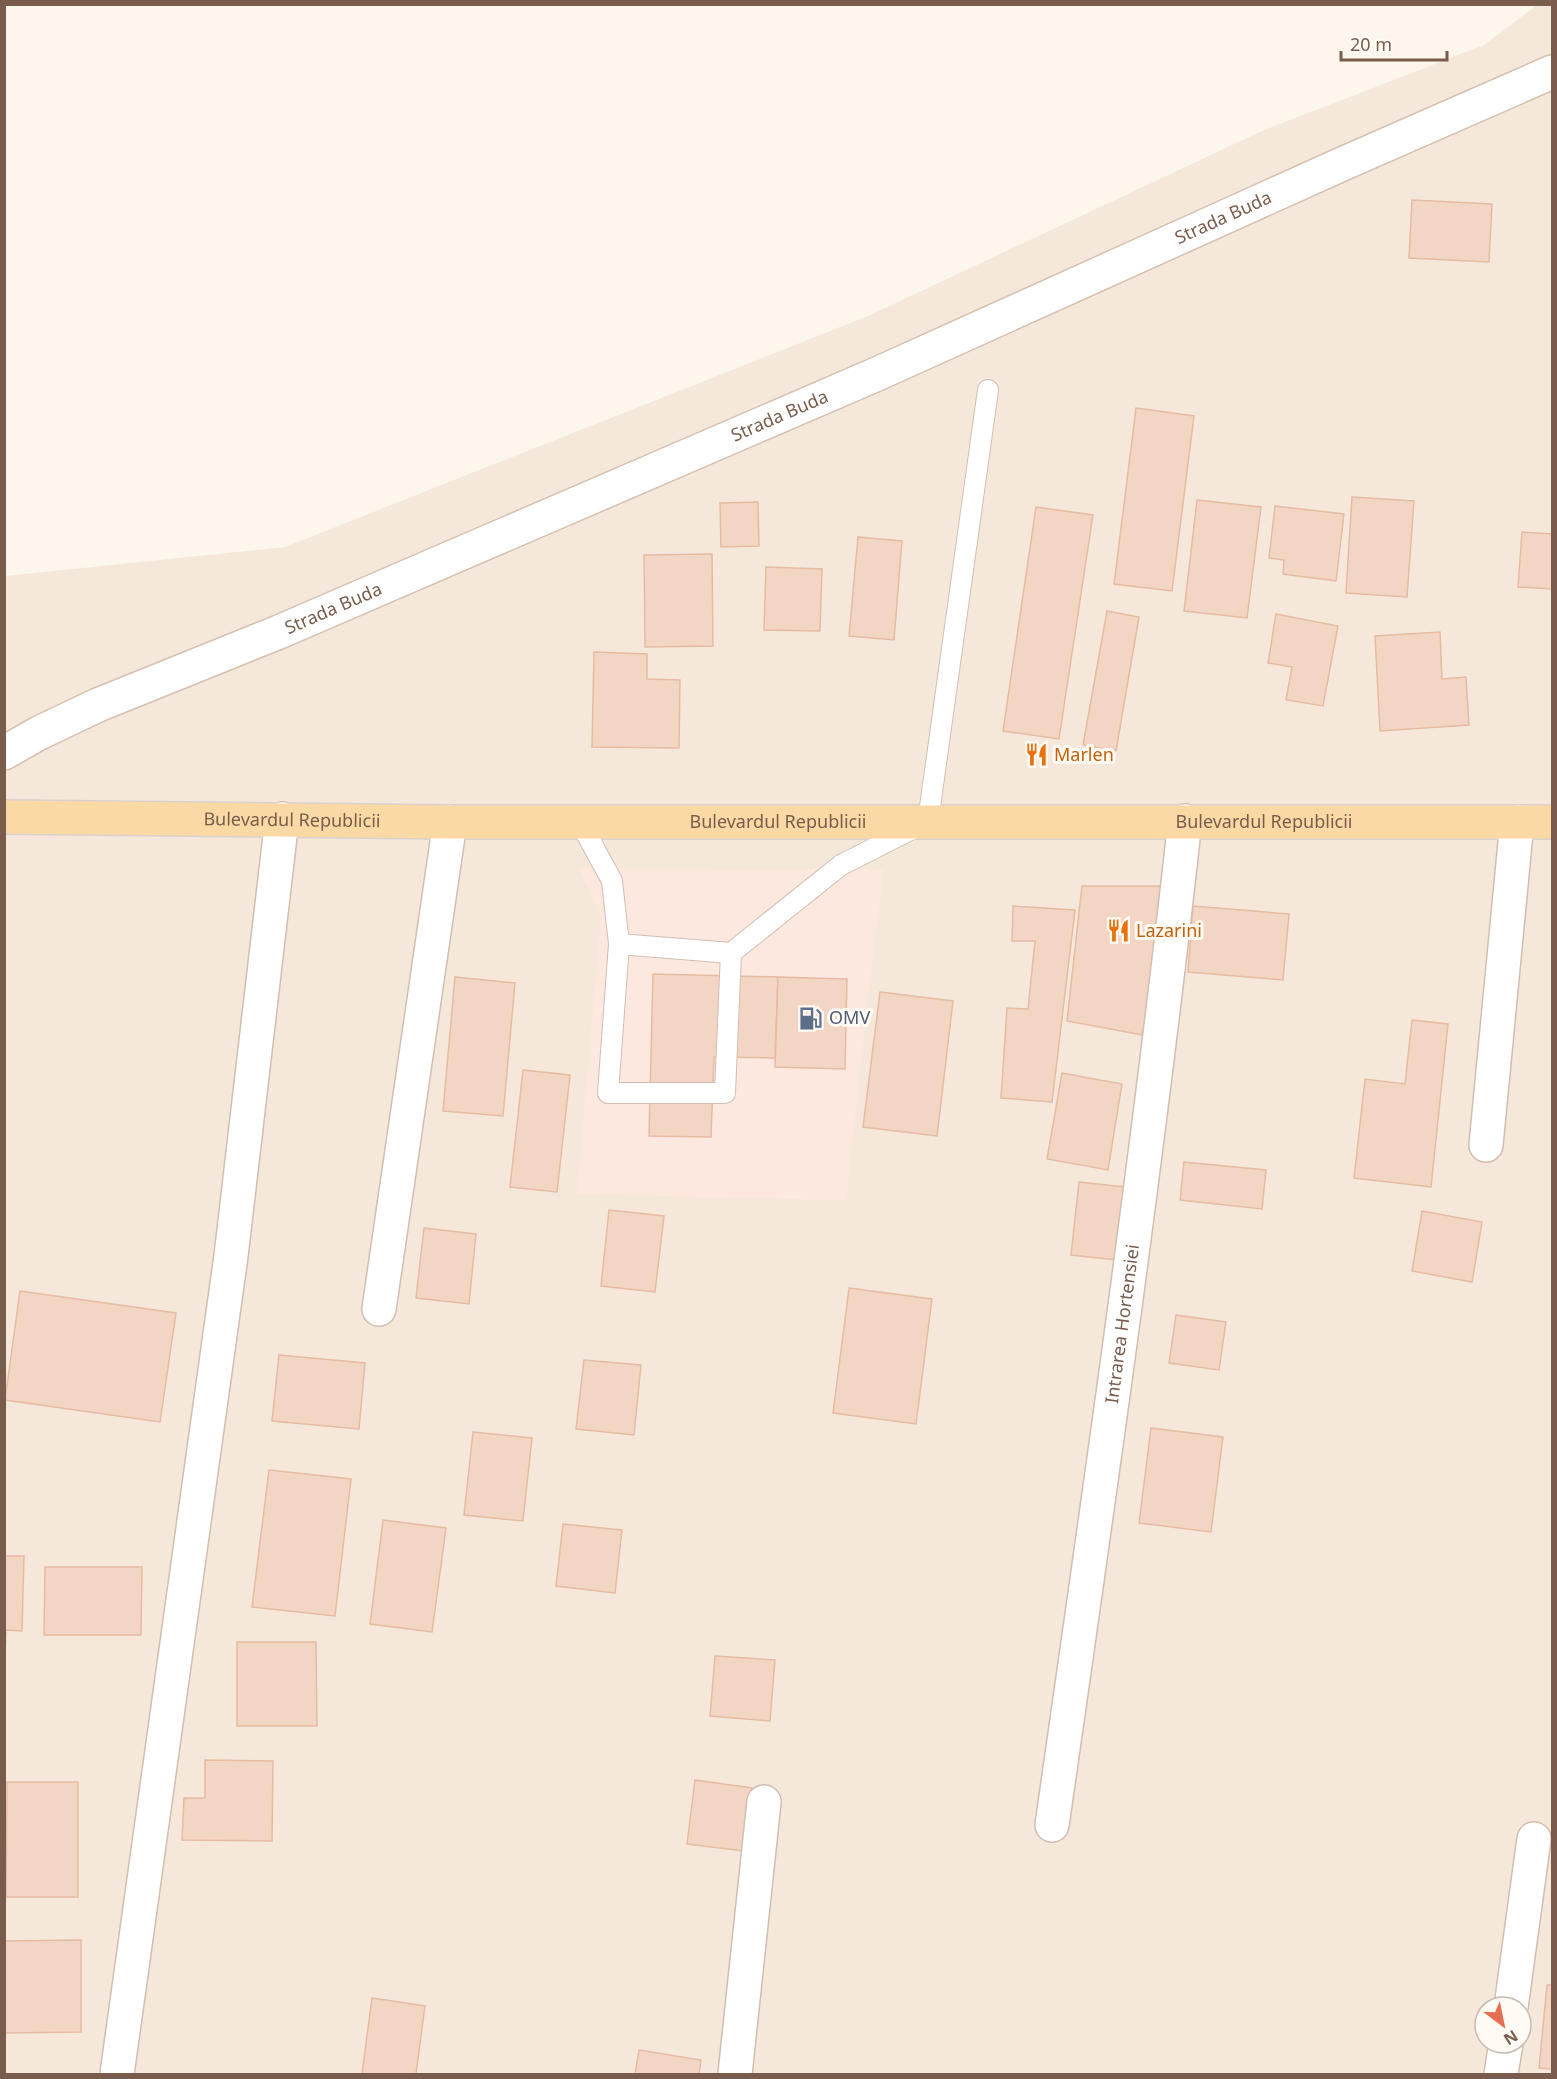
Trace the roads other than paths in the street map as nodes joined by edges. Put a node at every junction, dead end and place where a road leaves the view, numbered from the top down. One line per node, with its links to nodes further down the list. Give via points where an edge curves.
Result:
1 (1552, 72): 3 (street, Strada Buda, via 877,374 279,632 98,705)
2 (988, 390): 6 (lane)
3 (4, 753)
4 (4, 817): 5 (main road, Bulevardul Republicii)
5 (282, 819): 8 (main road, Bulevardul Republicii); 21 (street, via 231,1256)
6 (928, 821): 7 (main road, Bulevardul Republicii); 9 (main road, Bulevardul Republicii); 13 (lane, via 841,865)
7 (1185, 821): 10 (main road, Bulevardul Republicii); 17 (street, Intrarea Hortensiei, via 1113,1401)
8 (450, 822): 9 (main road, Bulevardul Republicii); 15 (street)
9 (580, 822): 12 (lane, via 612,880)
10 (1517, 822): 11 (main road, Bulevardul Republicii); 14 (street)
11 (1552, 822)
12 (619, 944): 13 (lane); 13 (lane, via 608,1093 725,1092)
13 (731, 953)
14 (1486, 1145)
15 (380, 1309)
16 (764, 1802): 22 (street)
17 (1052, 1825)
18 (1534, 1839): 19 (street)
19 (1513, 1995)
20 (1504, 2055): 23 (street)
21 (117, 2074)
22 (735, 2074)
23 (1502, 2074)

